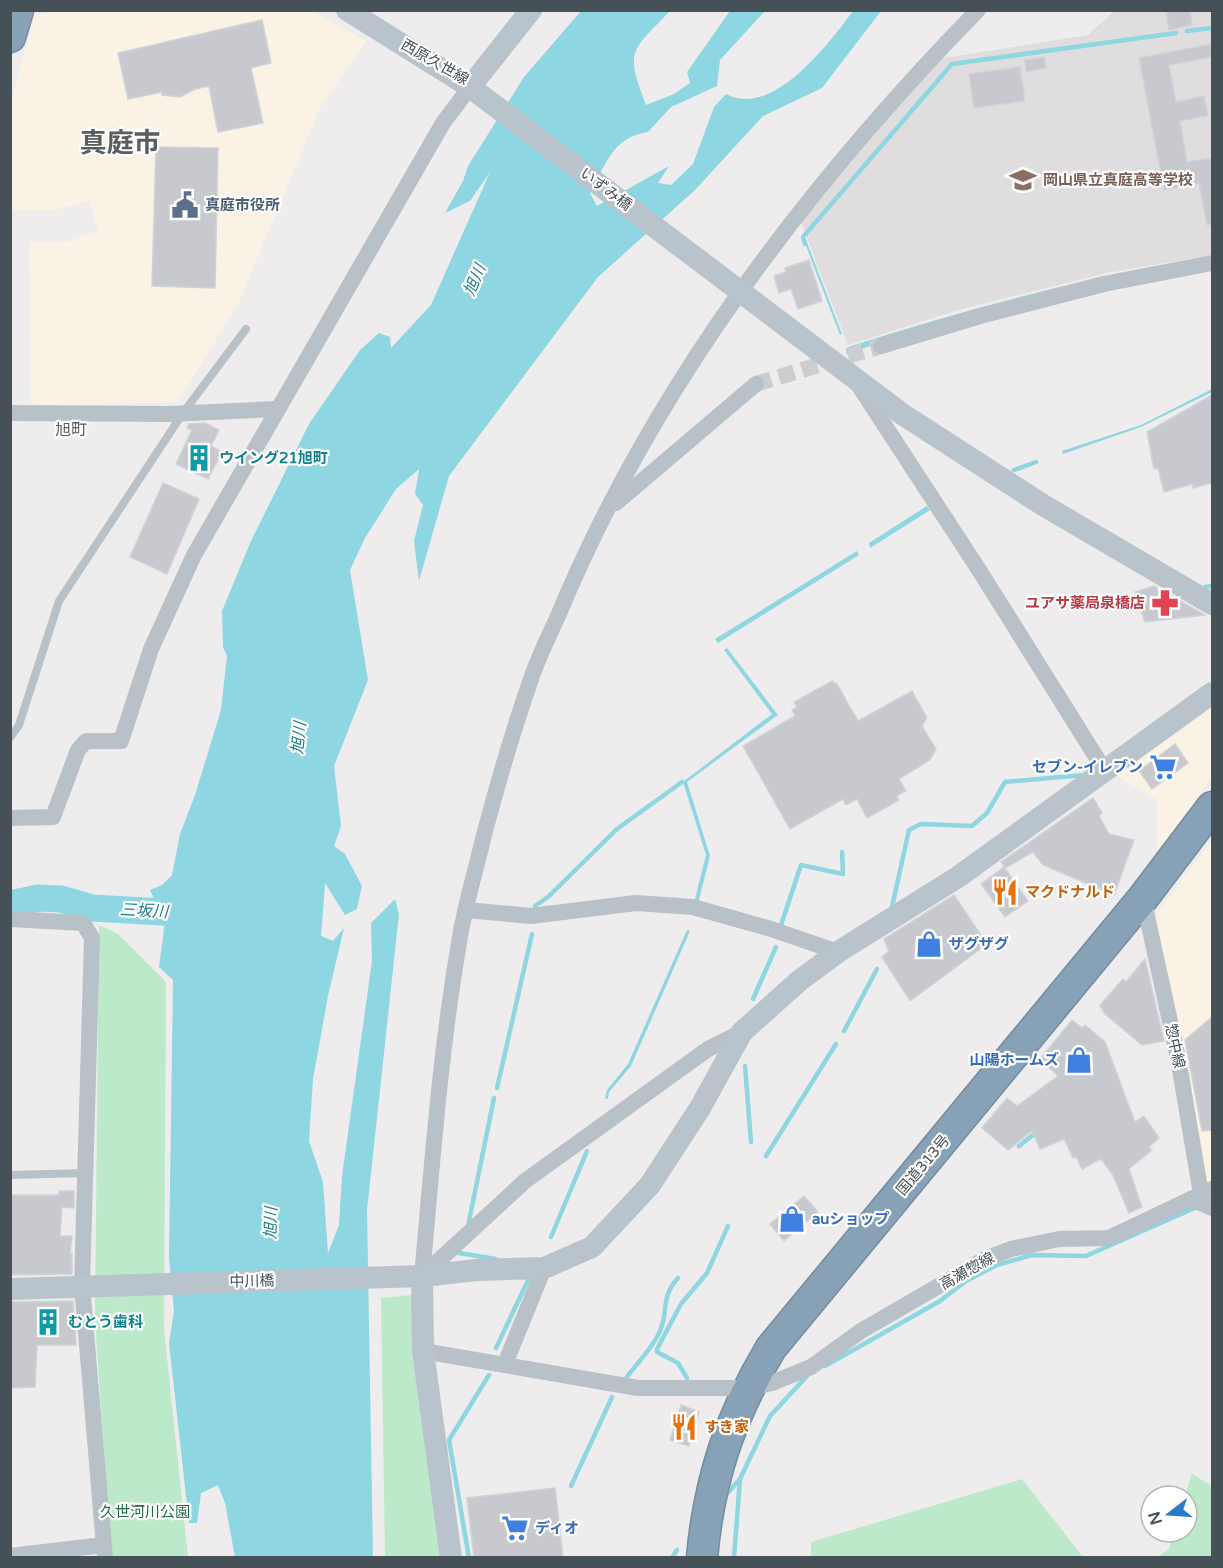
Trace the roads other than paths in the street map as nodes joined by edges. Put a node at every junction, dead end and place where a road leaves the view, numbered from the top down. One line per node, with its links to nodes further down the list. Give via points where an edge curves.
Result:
1 (18, 10): 5 (highway)
2 (347, 10): 6 (street, 西原久世線)
3 (531, 10): 6 (street, 西原久世線)
4 (978, 10): 8 (street, via 927,62 832,172)
5 (10, 37)
6 (470, 87): 8 (street, いずみ橋); 13 (street, via 443,123)
7 (1212, 263): 10 (street, via 1104,284)
8 (742, 291): 11 (street, いずみ橋); 16 (street, via 668,400)
9 (246, 329): 15 (lane)
10 (881, 346)
11 (852, 375): 17 (street, いずみ橋, via 902,414 1043,505); 20 (street)
12 (756, 384): 16 (street)
13 (277, 409): 15 (street); 22 (street, via 194,555 151,649 121,741 86,741 78,750 53,817)
14 (10, 413): 15 (street)
15 (183, 413): 19 (lane, via 59,601 19,725)
16 (606, 512): 24 (street, via 531,678 497,786)
17 (1212, 604)
18 (1212, 693): 20 (street)
19 (10, 738)
20 (1105, 771): 26 (street, via 958,877)
21 (1212, 807): 23 (highway, 国道313号)
22 (10, 818)
23 (1143, 898): 30 (street, 惣中線, via 1178,1058); 38 (highway, 国道313号, via 771,1348)
24 (466, 910): 26 (street, via 531,916 636,903 693,907); 33 (street, via 445,1043)
25 (10, 919): 28 (street, via 83,923 92,938)
26 (838, 952): 27 (street)
27 (742, 1032): 32 (street, via 700,1108 650,1185 592,1247); 33 (street, via 708,1049 525,1181)
28 (85, 1173): 29 (lane); 34 (street)
29 (10, 1175)
30 (1202, 1194): 31 (street); 38 (street, 高瀬惣線, via 1109,1238 1059,1239 985,1259 861,1331 811,1367 772,1383)
31 (1212, 1208)
32 (544, 1268): 33 (street, 中川橋); 37 (street)
33 (422, 1276): 34 (street, 中川橋); 36 (street)
34 (82, 1285): 35 (street, 中川橋); 39 (street)
35 (10, 1288)
36 (423, 1351): 37 (street, 高瀬惣線); 41 (street)
37 (505, 1364): 38 (street, 高瀬惣線, via 638,1388)
38 (747, 1388): 42 (highway, 国道313号, via 717,1465)
39 (104, 1551): 40 (street)
40 (10, 1556)
41 (451, 1557)
42 (702, 1557)

